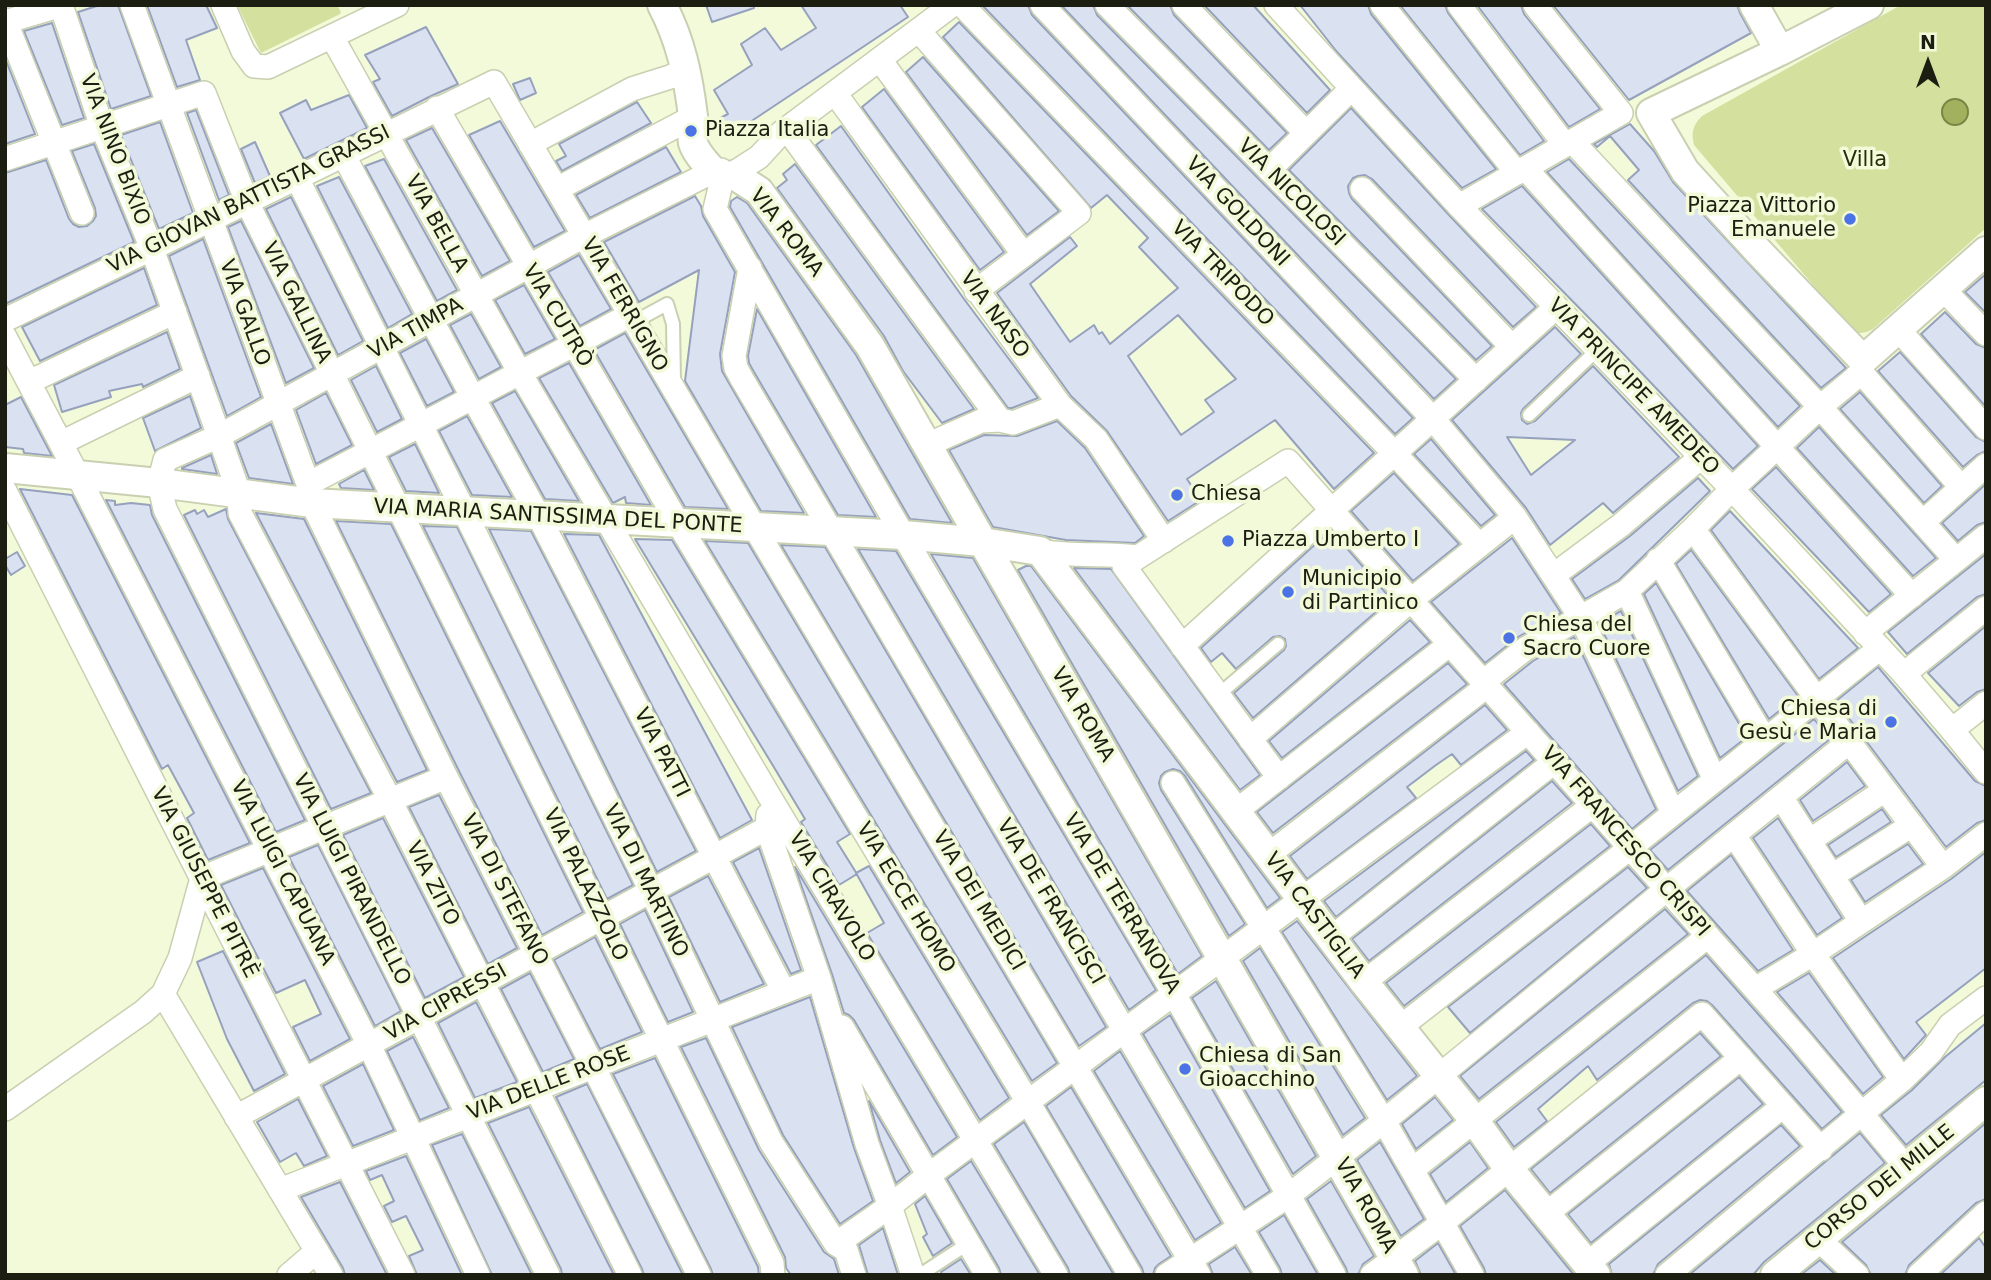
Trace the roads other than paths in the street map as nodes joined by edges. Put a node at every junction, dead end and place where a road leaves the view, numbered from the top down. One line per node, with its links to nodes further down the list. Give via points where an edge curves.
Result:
1 (61, 5): 19 (street); 32 (street, VIA NINO BIXIO)
2 (132, 5): 27 (street, VIA GALLO)
3 (223, 5): 21 (street, via 254,66 268,67)
4 (397, 5): 17 (street)
5 (662, 5): 23 (street)
6 (952, 5): 18 (street, VIA TIMPA)
7 (962, 5): 93 (street, VIA TRIPODO)
8 (1042, 5): 84 (street, VIA GOLDONI)
9 (1107, 5): 41 (street, VIA NICOLOSI)
10 (1184, 5): 34 (street)
11 (1276, 5): 25 (street, VIA PRINCIPE AMEDEO)
12 (1382, 5): 42 (street)
13 (1459, 5): 37 (street)
14 (1535, 5): 29 (street)
15 (1869, 5): 16 (street)
16 (1838, 12): 20 (street)
17 (362, 13): 21 (street)
18 (921, 20): 22 (street, VIA TIMPA); 54 (street, via 1079,213)
19 (5, 21): 36 (street)
20 (1767, 28): 30 (street)
21 (332, 37): 33 (street, VIA BELLA)
22 (880, 60): 26 (street, VIA TIMPA); 54 (street)
23 (687, 70): 31 (street); 38 (street, via 632,89)
24 (494, 82): 28 (street, VIA GIOVAN BATTISTA GRASSI); 38 (street, VIA FERRIGNO)
25 (1350, 89): 34 (street); 48 (street, VIA PRINCIPE AMEDEO)
26 (835, 93): 35 (street, VIA TIMPA); 57 (street, VIA NASO)
27 (168, 105): 32 (street); 47 (street, VIA GALLINA, via 204,93); 50 (street, VIA GALLO)
28 (437, 108): 33 (street, VIA GIOVAN BATTISTA GRASSI); 55 (street, VIA CUTRÒ)
29 (1621, 113): 30 (street); 37 (street)
30 (1651, 113): 72 (street, via 1685,171)
31 (694, 120): 43 (street, via 693,143); 45 (street)
32 (102, 127): 36 (street); 52 (street, VIA NINO BIXIO)
33 (387, 133): 39 (street, VIA GIOVAN BATTISTA GRASSI); 59 (street, VIA BELLA)
34 (1306, 133): 41 (street)
35 (780, 136): 43 (street, VIA TIMPA, via 758,157); 85 (street)
36 (55, 142): 40 (street); 49 (street)
37 (1568, 143): 42 (street); 82 (street)
38 (530, 144): 45 (street, VIA FERRIGNO)
39 (344, 156): 44 (street, VIA GIOVAN BATTISTA GRASSI); 64 (street, VIA PATTI)
40 (5, 159)
41 (1269, 170): 76 (street, VIA NICOLOSI)
42 (1521, 170): 48 (street); 91 (street)
43 (725, 172): 51 (street, VIA TIMPA, via 687,184); 56 (street, VIA DE TERRANOVA, via 715,209); 90 (street, VIA ROMA, via 758,191 862,335)
44 (297, 178): 47 (street, VIA GIOVAN BATTISTA GRASSI); 69 (street, VIA DI MARTINO)
45 (557, 189): 51 (street, VIA FERRIGNO)
46 (1362, 189): 70 (street)
47 (247, 202): 50 (street, VIA GIOVAN BATTISTA GRASSI); 74 (street, VIA GALLINA)
48 (1459, 206): 60 (street, VIA PRINCIPE AMEDEO)
49 (82, 213)
50 (210, 220): 52 (street, VIA GIOVAN BATTISTA GRASSI); 80 (street, VIA GALLO)
51 (584, 236): 55 (street, VIA TIMPA); 62 (street, VIA FERRIGNO)
52 (152, 249): 61 (street, VIA NINO BIXIO); 63 (street, VIA GIOVAN BATTISTA GRASSI)
53 (1986, 251): 58 (street)
54 (1024, 255): 57 (street)
55 (528, 267): 59 (street, VIA TIMPA); 68 (street, VIA CUTRÒ)
56 (750, 268): 114 (street, VIA DE FRANCISCI, via 734,356 736,368); 115 (street, VIA DE TERRANOVA)
57 (976, 291): 81 (street, VIA NASO)
58 (1949, 295): 65 (street); 67 (street)
59 (476, 296): 64 (street, VIA TIMPA); 73 (street, VIA BELLA)
60 (1555, 308): 70 (street); 71 (street, VIA PRINCIPE AMEDEO)
61 (175, 312): 75 (street, VIA NINO BIXIO); 77 (street)
62 (632, 318): 68 (street); 78 (street, VIA FERRIGNO); 78 (lane, via 667,304 673,324)
63 (5, 320)
64 (432, 320): 69 (street, VIA TIMPA); 79 (street, VIA PATTI)
65 (1986, 334)
66 (5, 337): 77 (street, VIA LUIGI CAPUANA)
67 (1904, 337): 72 (street); 87 (street)
68 (575, 344): 73 (street); 111 (street, VIA CUTRÒ)
69 (382, 347): 74 (street, VIA TIMPA); 86 (street, VIA DI MARTINO)
70 (1512, 347): 76 (street)
71 (1597, 350): 83 (lane); 94 (street, VIA PRINCIPE AMEDEO)
72 (1860, 370): 82 (street); 99 (street)
73 (520, 373): 79 (street); 109 (street, VIA BELLA)
74 (331, 375): 80 (street, VIA TIMPA); 92 (street, VIA GALLINA)
75 (198, 376): 88 (street, VIA NINO BIXIO); 89 (street)
76 (1476, 380): 84 (street)
77 (29, 382): 89 (street, VIA LUIGI CAPUANA)
78 (674, 389): 112 (street, VIA FERRIGNO)
79 (473, 398): 86 (street); 107 (street, VIA PATTI)
80 (277, 404): 88 (street, VIA TIMPA); 103 (street, VIA GALLO)
81 (1060, 405): 85 (street, via 1013,423); 117 (street, VIA NASO, via 1096,439)
82 (1821, 407): 91 (street); 110 (street)
83 (1529, 415)
84 (1433, 419): 93 (street); 108 (street, VIA GOLDONI)
85 (1000, 420): 90 (street, via 981,421)
86 (420, 425): 92 (street); 105 (street, VIA DI MARTINO)
87 (1986, 428)
88 (219, 436): 98 (street, VIA TIMPA, via 165,460); 102 (street, VIA NINO BIXIO)
89 (61, 443): 97 (street, VIA LUIGI CAPUANA)
90 (927, 445): 118 (street, VIA ROMA)
91 (1778, 446): 100 (street); 126 (street)
92 (370, 452): 103 (street); 104 (street, VIA GALLINA)
93 (1395, 453): 106 (street); 119 (street, VIA TRIPODO)
94 (1701, 457): 100 (street, VIA PRINCIPE AMEDEO); 124 (street)
95 (1986, 465): 99 (street)
96 (5, 468): 97 (street, VIA MARIA SANTISSIMA DEL PONTE)
97 (78, 475): 98 (street, VIA MARIA SANTISSIMA DEL PONTE); 164 (street, VIA LUIGI CAPUANA)
98 (159, 483): 102 (street, VIA MARIA SANTISSIMA DEL PONTE); 158 (street, VIA LUIGI PIRANDELLO, via 165,509)
99 (1961, 487): 110 (street)
100 (1732, 489): 113 (street); 130 (street, VIA PRINCIPE AMEDEO)
101 (5, 491): 169 (street, VIA GIUSEPPE PITRÈ)
102 (239, 493): 103 (street, VIA MARIA SANTISSIMA DEL PONTE); 153 (street, VIA ZITO, via 240,513)
103 (310, 493): 104 (street, VIA MARIA SANTISSIMA DEL PONTE); 146 (street, VIA DI STEFANO)
104 (399, 508): 105 (street, VIA MARIA SANTISSIMA DEL PONTE); 173 (street, VIA PALAZZOLO)
105 (464, 511): 107 (street, VIA MARIA SANTISSIMA DEL PONTE); 171 (street, VIA DI MARTINO)
106 (1339, 511): 117 (street, VIA FRANCESCO CRISPI, via 1289,461); 127 (street, VIA FRANCESCO CRISPI); 133 (street)
107 (538, 515): 109 (street, VIA MARIA SANTISSIMA DEL PONTE); 166 (street, VIA PATTI)
108 (1515, 517): 119 (street); 124 (street, VIA GOLDONI)
109 (606, 519): 111 (street, VIA MARIA SANTISSIMA DEL PONTE); 151 (street, VIA CIRAVOLO)
110 (1923, 522): 123 (street)
111 (677, 523): 112 (street, VIA MARIA SANTISSIMA DEL PONTE); 203 (street, VIA ECCE HOMO)
112 (755, 528): 114 (street, VIA MARIA SANTISSIMA DEL PONTE); 196 (street, VIA DEI MEDICI)
113 (1693, 529): 122 (street); 137 (street)
114 (830, 531): 115 (street, VIA MARIA SANTISSIMA DEL PONTE); 192 (street, VIA DE FRANCISCI)
115 (903, 535): 118 (street, VIA MARIA SANTISSIMA DEL PONTE); 187 (street, VIA DE TERRANOVA)
116 (1986, 536): 123 (street)
117 (1161, 537): 121 (street)
118 (982, 542): 120 (street, VIA MARIA SANTISSIMA DEL PONTE); 180 (street, VIA ROMA)
119 (1479, 545): 127 (street)
120 (1040, 551): 121 (street, VIA MARIA SANTISSIMA DEL PONTE); 155 (street, VIA CASTIGLIA)
121 (1124, 559): 133 (street)
122 (1658, 560): 125 (street); 142 (street)
123 (1956, 560): 126 (street)
124 (1555, 575): 129 (street, VIA GOLDONI)
125 (1627, 591): 129 (street); 148 (street)
126 (1912, 596): 130 (street)
127 (1411, 600): 132 (street, VIA FRANCESCO CRISPI); 141 (street)
128 (1986, 608): 134 (street)
129 (1581, 618): 135 (street, via 1525,649); 156 (street, VIA GOLDONI)
130 (1872, 641): 134 (street, VIA PRINCIPE AMEDEO); 137 (street)
131 (1278, 644): 136 (lane)
132 (1450, 644): 135 (street, VIA FRANCESCO CRISPI); 147 (street)
133 (1184, 649): 136 (street)
134 (1904, 674): 139 (street, VIA PRINCIPE AMEDEO)
135 (1485, 684): 140 (street, VIA FRANCESCO CRISPI); 165 (street)
136 (1217, 695): 141 (street)
137 (1817, 699): 142 (street); 143 (street)
138 (1986, 703): 139 (street)
139 (1952, 730): 145 (street, VIA PRINCIPE AMEDEO)
140 (1528, 732): 144 (street, VIA FRANCESCO CRISPI); 172 (street)
141 (1250, 739): 147 (street)
142 (1765, 740): 148 (street)
143 (1849, 742): 150 (street); 152 (street)
144 (1554, 762): 154 (street, VIA FRANCESCO CRISPI); 177 (street)
145 (1986, 772)
146 (446, 777): 153 (street); 178 (street, VIA DI STEFANO)
147 (1279, 778): 155 (street)
148 (1715, 780): 156 (street)
149 (1173, 783): 175 (street)
150 (1885, 790): 157 (street); 162 (street)
151 (768, 794): 159 (street); 212 (street, VIA CIRAVOLO)
152 (1781, 797): 161 (street); 162 (street)
153 (390, 800): 158 (street); 182 (street, VIA ZITO)
154 (1593, 806): 163 (street, VIA FRANCESCO CRISPI); 181 (street)
155 (1235, 812): 165 (street, VIA CASTIGLIA)
156 (1673, 813): 163 (street)
157 (1912, 825): 167 (street); 168 (street)
158 (325, 827): 164 (street); 189 (street, VIA LUIGI PIRANDELLO)
159 (767, 828): 166 (street, VIA CIPRESSI); 183 (street)
160 (1986, 834): 167 (street)
161 (1734, 835): 170 (street); 179 (street)
162 (1809, 841): 168 (street)
163 (1630, 848): 170 (street, VIA FRANCESCO CRISPI); 191 (street)
164 (270, 850): 169 (street); 194 (street, VIA LUIGI CAPUANA)
165 (1268, 855): 172 (street, VIA CASTIGLIA)
166 (714, 857): 171 (street, VIA CIPRESSI); 185 (street, VIA PATTI)
167 (1943, 867): 174 (street)
168 (1832, 876): 174 (street)
169 (202, 878): 186 (street, via 180,958); 199 (street, VIA GIUSEPPE PITRÈ)
170 (1667, 889): 176 (street, VIA FRANCESCO CRISPI); 198 (street)
171 (651, 891): 173 (street, VIA CIPRESSI); 190 (street, VIA DI MARTINO)
172 (1303, 901): 175 (street); 177 (street, VIA CASTIGLIA)
173 (602, 919): 178 (street, VIA CIPRESSI); 193 (street, VIA PALAZZOLO)
174 (1861, 921): 179 (street)
175 (1263, 929): 180 (street); 209 (street)
176 (1708, 936): 184 (street, VIA FRANCESCO CRISPI); 210 (street)
177 (1331, 938): 181 (street, VIA CASTIGLIA)
178 (536, 954): 182 (street, VIA CIPRESSI); 197 (street, VIA DI STEFANO)
179 (1813, 954): 184 (street); 200 (street)
180 (1223, 957): 187 (street); 214 (street, VIA ROMA)
181 (1364, 982): 191 (street, VIA CASTIGLIA)
182 (482, 983): 189 (street, VIA CIPRESSI); 201 (street, VIA ZITO)
183 (822, 988): 185 (street, VIA DELLE ROSE); 219 (street); 222 (street)
184 (1755, 989): 206 (street, VIA FRANCESCO CRISPI)
185 (784, 992): 190 (street, VIA DELLE ROSE)
186 (163, 994): 205 (street); 208 (street)
187 (1174, 994): 192 (street); 221 (street, VIA DE TERRANOVA)
188 (1986, 998): 200 (street, via 1950,1025)
189 (420, 1017): 194 (street, VIA CIPRESSI); 207 (street, VIA LUIGI PIRANDELLO)
190 (712, 1020): 193 (street, VIA DELLE ROSE); 229 (street, VIA DI MARTINO, via 771,1142)
191 (1399, 1028): 198 (street, VIA CASTIGLIA)
192 (1125, 1030): 196 (street); 226 (street, VIA DE FRANCISCI)
193 (661, 1040): 197 (street, VIA DELLE ROSE); 232 (street, VIA PALAZZOLO)
194 (369, 1045): 199 (street, VIA CIPRESSI); 211 (street, VIA LUIGI CAPUANA)
195 (1741, 1058): 204 (street); 217 (street, via 1702,1014); 223 (street)
196 (1076, 1066): 203 (street); 231 (street, VIA DEI MEDICI)
197 (594, 1067): 201 (street, VIA DELLE ROSE); 242 (street, VIA DI STEFANO)
198 (1439, 1076): 209 (street); 210 (street, VIA CASTIGLIA)
199 (305, 1080): 208 (street, VIA CIPRESSI); 215 (street, VIA GIUSEPPE PITRÈ)
200 (1902, 1080): 206 (street)
201 (536, 1090): 207 (street, VIA DELLE ROSE); 241 (street, VIA ZITO)
202 (1986, 1101): 216 (street, CORSO DEI MILLE)
203 (1028, 1102): 212 (street); 248 (street, VIA ECCE HOMO)
204 (1783, 1106): 213 (street); 234 (street)
205 (5, 1109)
206 (1862, 1115): 213 (street); 216 (street, VIA FRANCESCO CRISPI)
207 (469, 1116): 211 (street, VIA DELLE ROSE); 240 (street, VIA LUIGI PIRANDELLO)
208 (236, 1117): 220 (street)
209 (1384, 1121): 214 (street); 218 (street)
210 (1474, 1121): 217 (street, VIA CASTIGLIA); 218 (street)
211 (413, 1138): 215 (street, VIA DELLE ROSE); 239 (street, VIA LUIGI CAPUANA)
212 (976, 1140): 219 (street); 247 (street, VIA CIRAVOLO)
213 (1821, 1149): 253 (street)
214 (1338, 1157): 221 (street); 233 (street, VIA ROMA)
215 (347, 1164): 220 (street, VIA DELLE ROSE); 238 (street, VIA GIUSEPPE PITRÈ)
216 (1906, 1167): 227 (street, CORSO DEI MILLE)
217 (1509, 1169): 223 (street, VIA CASTIGLIA); 224 (street)
218 (1412, 1170): 224 (street)
219 (929, 1175): 222 (street); 228 (street)
220 (280, 1190): 230 (street)
221 (1289, 1196): 226 (street); 251 (street, VIA DE TERRANOVA)
222 (890, 1206): 229 (street); 244 (street)
223 (1546, 1214): 234 (street, VIA CASTIGLIA)
224 (1442, 1223): 233 (street); 252 (street)
225 (1983, 1223): 235 (street)
226 (1240, 1227): 231 (street); 250 (street, VIA DE FRANCISCI)
227 (1818, 1239): 254 (street, CORSO DEI MILLE); 255 (street)
228 (969, 1243): 245 (lane); 246 (street)
229 (836, 1244): 243 (street, VIA DI MARTINO, via 846,1250)
230 (317, 1251): 236 (street); 237 (street)
231 (1195, 1267): 249 (street)
232 (773, 1269)
233 (1390, 1269)
234 (1591, 1269)
235 (1924, 1273)
236 (289, 1275)
237 (331, 1275)
238 (403, 1275)
239 (478, 1275)
240 (548, 1275)
241 (630, 1275)
242 (699, 1275)
243 (854, 1275)
244 (913, 1275)
245 (920, 1275)
246 (987, 1275)
247 (1056, 1275)
248 (1130, 1275)
249 (1167, 1275)
250 (1268, 1275)
251 (1334, 1275)
252 (1472, 1275)
253 (1668, 1275)
254 (1775, 1275)
255 (1857, 1275)

